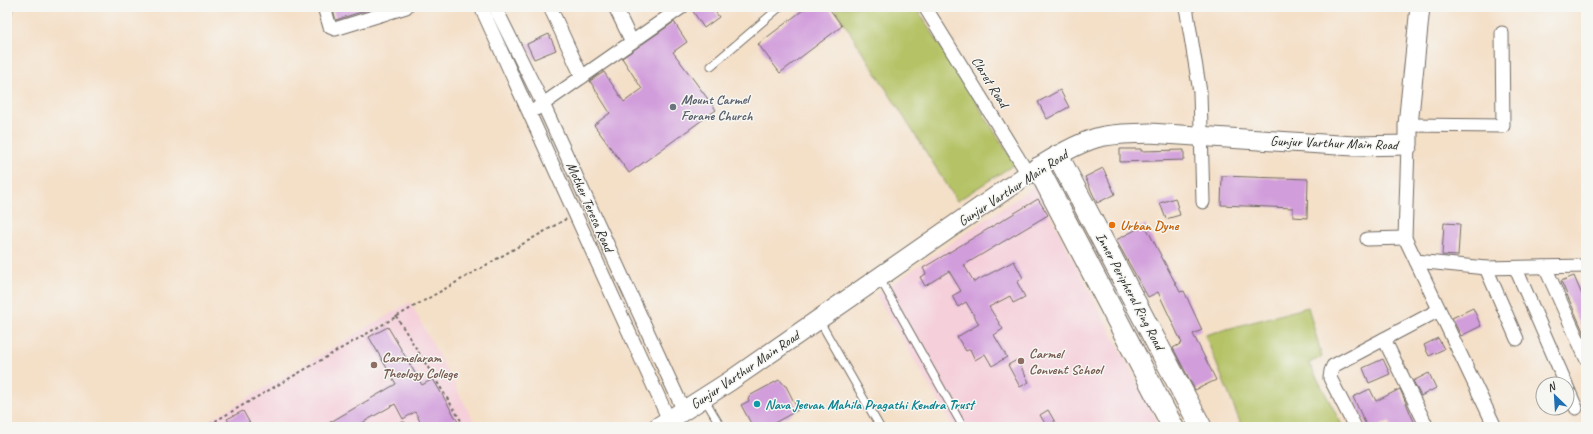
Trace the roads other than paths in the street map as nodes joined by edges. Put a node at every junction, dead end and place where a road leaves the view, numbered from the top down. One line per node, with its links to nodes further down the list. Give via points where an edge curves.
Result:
1 (324, 7): 2 (street, via 330,27 335,29)
2 (406, 7)
3 (481, 7): 17 (street, Mother Teresa Road)
4 (495, 7): 16 (street, Mother Teresa Road)
5 (550, 7): 15 (street)
6 (615, 7): 13 (street)
7 (682, 7): 13 (street)
8 (780, 7): 14 (lane)
9 (925, 7): 22 (street, Claret Road)
10 (1186, 7): 19 (street, via 1200,92)
11 (1420, 7): 18 (main road, Gunjur Varthur Main Road)
12 (1502, 33): 18 (street, via 1503,126)
13 (632, 42): 15 (street)
14 (711, 66)
15 (582, 77): 16 (street)
16 (542, 104): 17 (street); 39 (street, Mother Teresa Road)
17 (530, 112): 39 (street, Mother Teresa Road)
18 (1408, 124): 20 (main road, Gunjur Varthur Main Road)
19 (1201, 137): 20 (main road, Gunjur Varthur Main Road, via 1354,146); 21 (main road, Gunjur Varthur Main Road, via 1124,134 1097,137); 23 (street)
20 (1408, 145): 24 (street)
21 (1058, 156): 22 (main road, Gunjur Varthur Main Road); 44 (main road, Inner Peripheral Ring Road)
22 (1033, 171): 31 (main road, Gunjur Varthur Main Road); 43 (main road, Inner Peripheral Ring Road)
23 (1204, 202)
24 (1405, 238): 25 (street); 26 (street)
25 (1367, 239)
26 (1416, 261): 28 (street); 32 (street)
27 (1586, 266): 30 (street)
28 (1486, 268): 29 (street); 35 (street)
29 (1516, 268): 30 (street); 37 (street)
30 (1545, 268): 36 (street)
31 (880, 279): 33 (main road, Gunjur Varthur Main Road); 42 (lane)
32 (1439, 310): 34 (street); 47 (street)
33 (819, 320): 38 (main road, Gunjur Varthur Main Road); 41 (lane)
34 (1384, 339): 45 (street, via 1333,366 1331,372 1330,378); 46 (street)
35 (1517, 339)
36 (1586, 358)
37 (1563, 376)
38 (704, 398): 39 (main road, Gunjur Varthur Main Road); 40 (lane)
39 (671, 419)
40 (721, 427)
41 (880, 427)
42 (963, 427)
43 (1173, 427)
44 (1201, 427)
45 (1355, 427)
46 (1427, 427)
47 (1495, 427)

